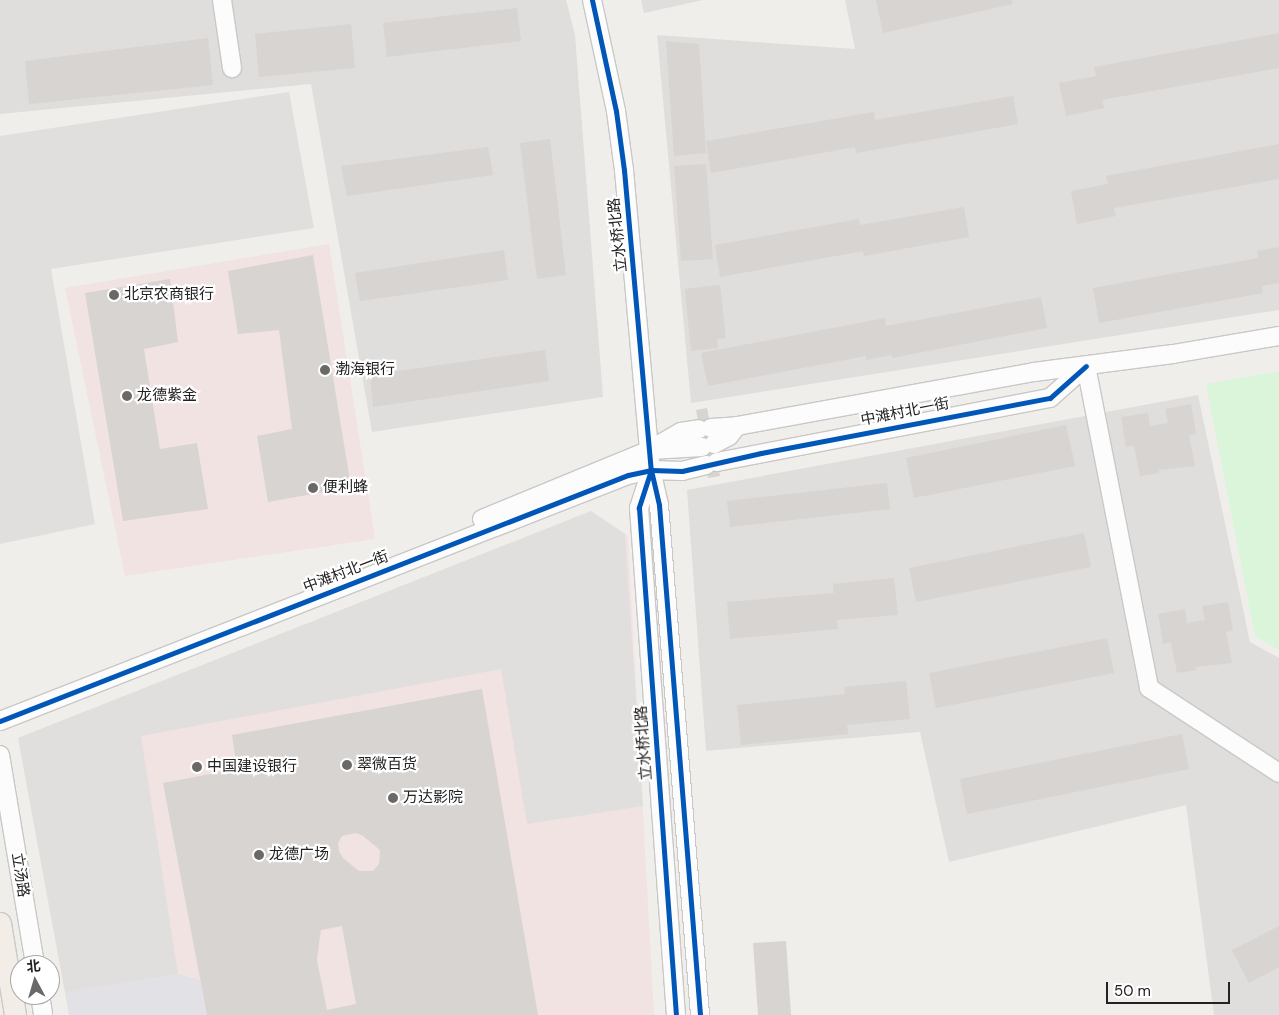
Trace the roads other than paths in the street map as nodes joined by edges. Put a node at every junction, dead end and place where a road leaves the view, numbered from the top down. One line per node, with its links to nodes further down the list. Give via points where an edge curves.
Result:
1 (222, 0): 3 (street)
2 (592, 0): 6 (street, 立水桥北路, via 609,73 624,170)
3 (232, 68)
4 (1279, 336): 5 (street, 中滩村北一街)
5 (1086, 366): 6 (street, 中滩村北一街, via 1034,372 737,426 706,437 681,432); 7 (street, 中滩村北一街, via 1050,398 682,471); 11 (street, via 1149,688)
6 (650, 450): 7 (street, 立水桥北路); 8 (street, 中滩村北一街)
7 (651, 470): 9 (street, 中滩村北一街, via 628,475); 15 (street, 立水桥北路, via 639,508); 16 (street, 立水桥北路, via 661,525)
8 (0, 710)
9 (0, 721)
10 (0, 756): 13 (street, 立汤路)
11 (1279, 773)
12 (0, 923): 14 (main road)
13 (33, 955)
14 (15, 1015)
15 (676, 1015)
16 (700, 1015)

